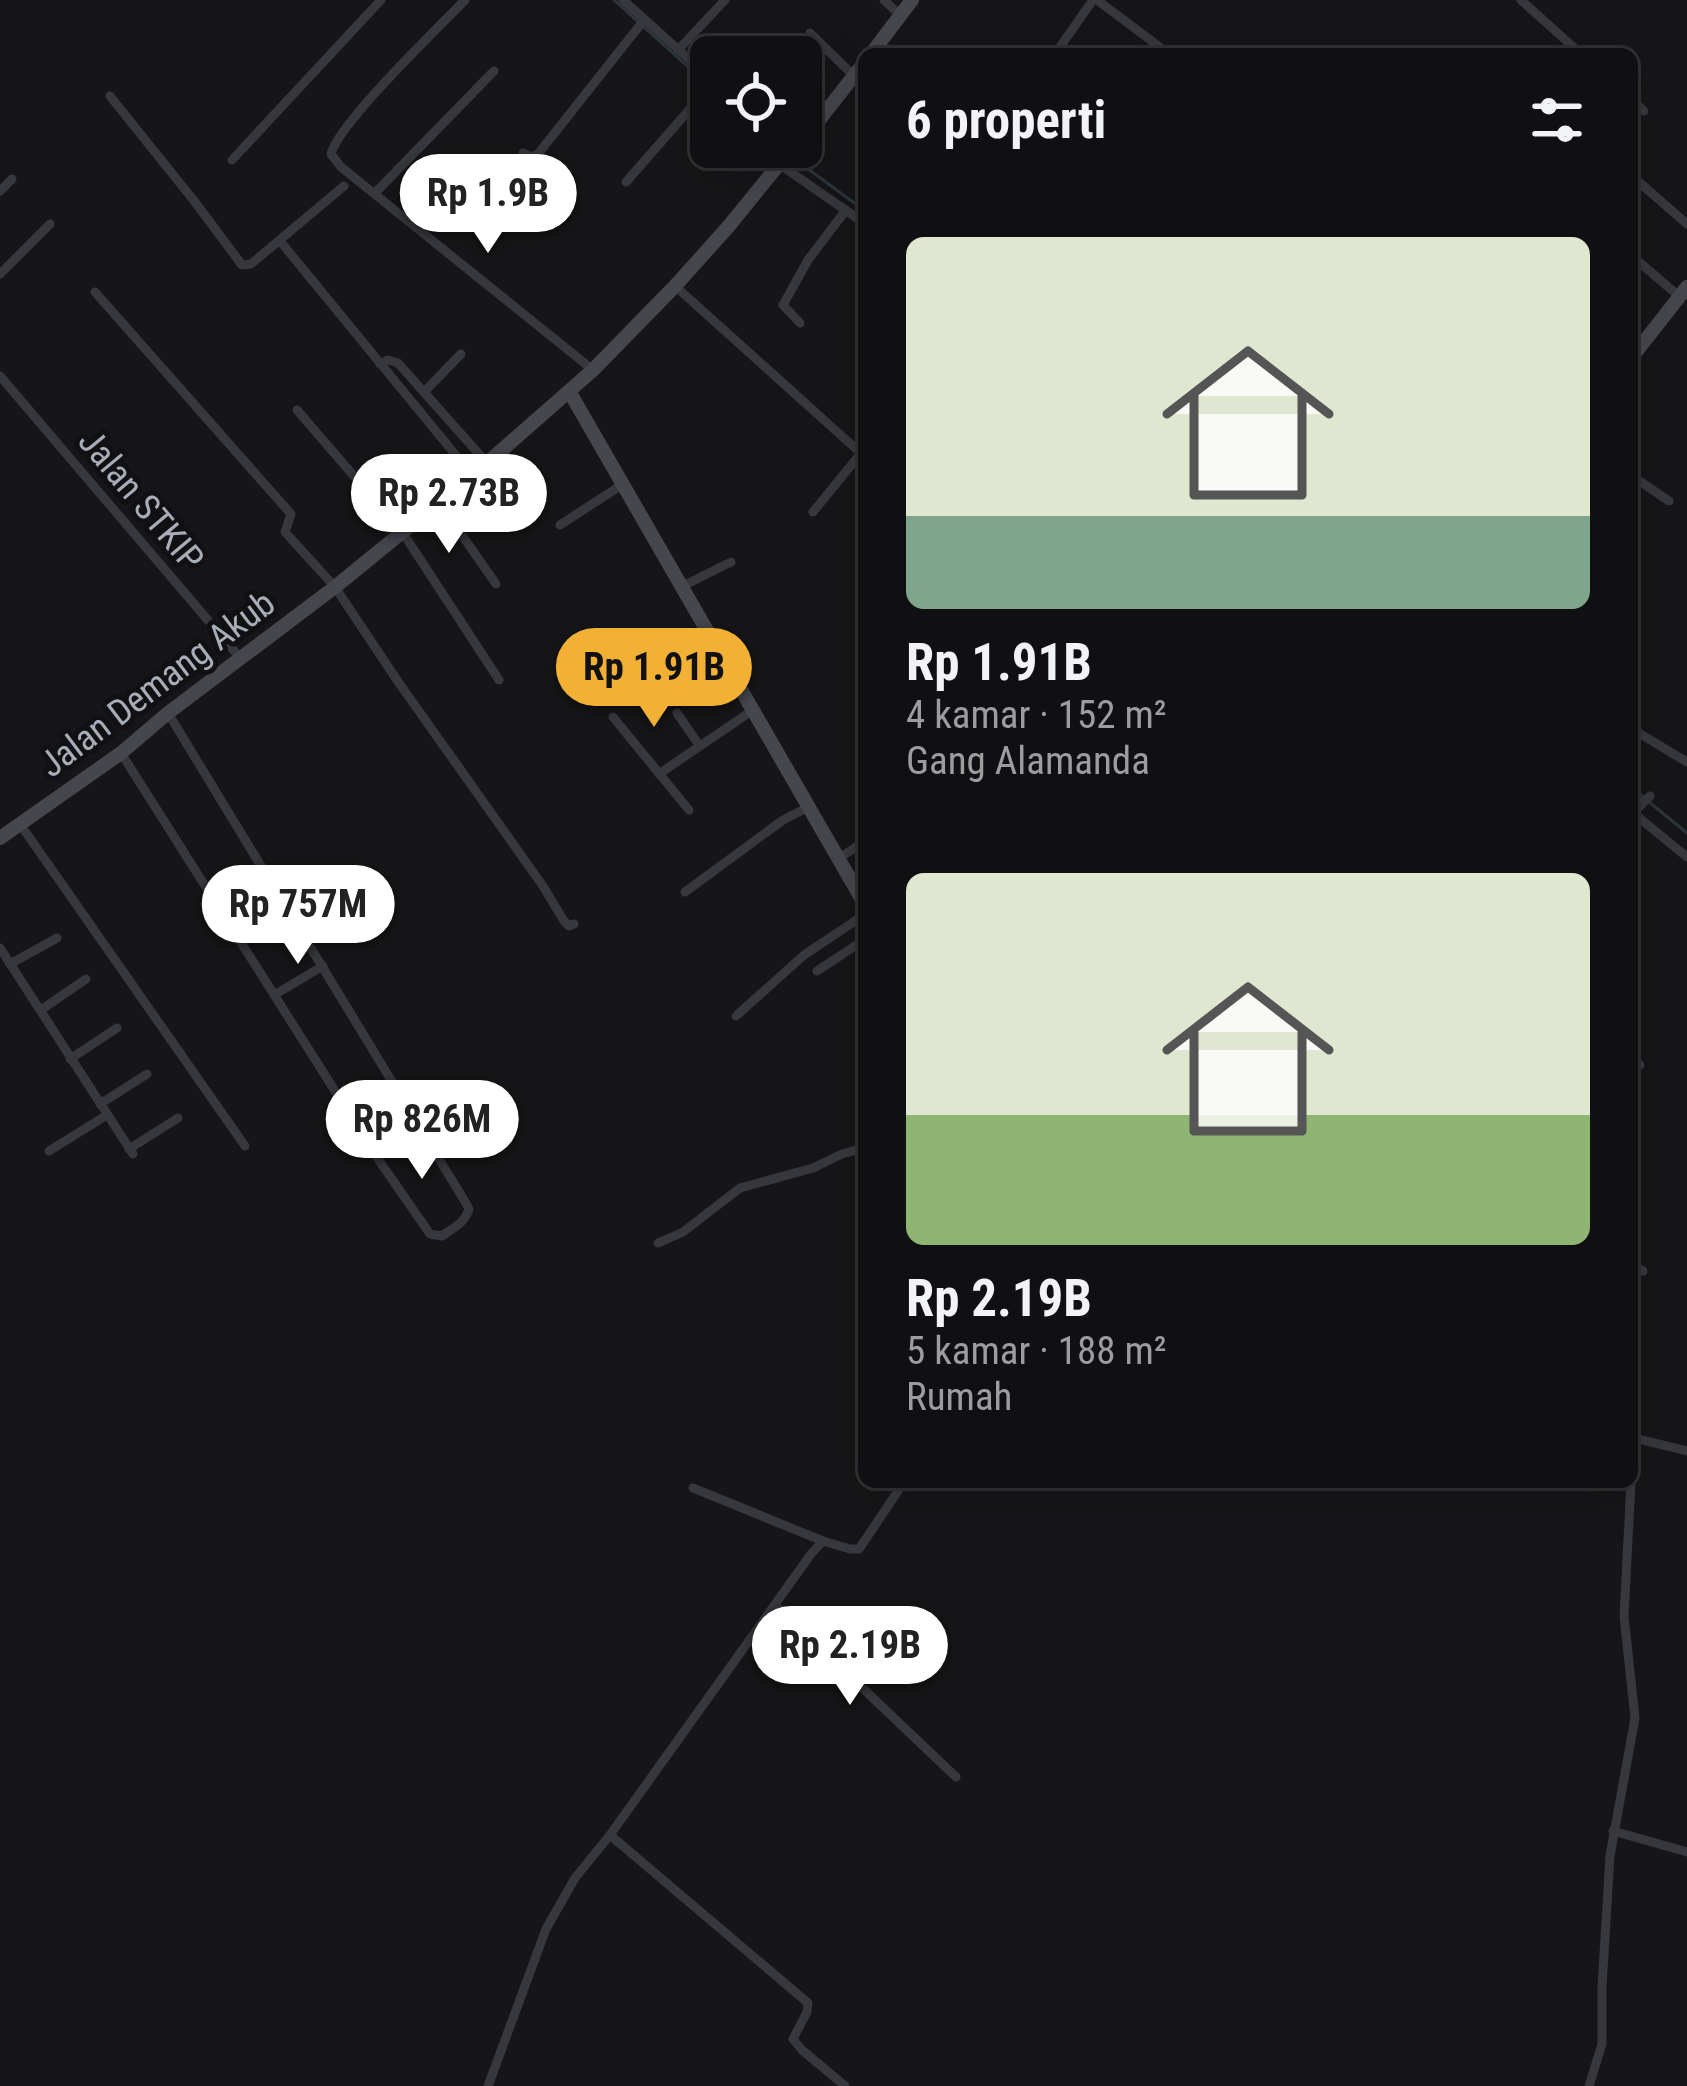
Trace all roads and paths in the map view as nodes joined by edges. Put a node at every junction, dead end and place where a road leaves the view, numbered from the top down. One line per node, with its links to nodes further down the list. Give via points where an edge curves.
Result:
1 (381, 0): 27 (street)
2 (465, 0): 35 (street, via 332,149 341,167)
3 (622, 0): 10 (street)
4 (724, 0): 16 (street)
5 (884, 0): 9 (street)
6 (912, 0): 9 (street)
7 (1095, 0): 13 (street); 14 (street)
8 (1521, 0): 15 (street)
9 (901, 16): 12 (street)
10 (641, 24): 16 (street); 26 (street, via 538,154)
11 (810, 33): 18 (street)
12 (876, 48)
13 (1061, 48)
14 (1160, 48)
15 (1574, 48)
16 (678, 50): 17 (street)
17 (690, 64)
18 (858, 68)
19 (858, 70): 25 (street, Jalan Demang Akub)
20 (494, 71): 35 (street)
21 (110, 96): 40 (street, via 238,262 249,265)
22 (1638, 106): 24 (street)
23 (690, 108): 32 (street)
24 (1644, 111)
25 (822, 114)
26 (523, 153)
27 (232, 160)
28 (778, 168): 43 (street, Jalan Demang Akub)
29 (808, 168): 36 (street)
30 (12, 178): 34 (street)
31 (1638, 181): 39 (street)
32 (626, 182)
33 (344, 186): 40 (street)
34 (0, 191)
35 (375, 193): 50 (street)
36 (846, 210): 37 (street); 46 (street, via 783,305)
37 (858, 219)
38 (50, 224): 42 (street)
39 (1687, 224)
40 (280, 241): 49 (street)
41 (1638, 260): 45 (street)
42 (0, 274)
43 (675, 286): 50 (street, Jalan Demang Akub); 55 (street)
44 (95, 292): 69 (street, via 291,514 285,532)
45 (1683, 292): 47 (street)
46 (800, 323)
47 (1638, 349)
48 (460, 354): 53 (street)
49 (380, 364): 53 (street, via 398,362); 58 (street)
50 (593, 370): 52 (street, Jalan Demang Akub)
51 (0, 376): 70 (street, Jalan STKIP)
52 (569, 391): 57 (street, Jalan Demang Akub); 60 (street)
53 (424, 392): 57 (street)
54 (297, 410): 65 (street)
55 (858, 450)
56 (858, 459): 63 (street)
57 (487, 463): 58 (street, Jalan Demang Akub)
58 (472, 475): 62 (street, Jalan Demang Akub)
59 (1638, 480): 61 (street)
60 (623, 484): 64 (street); 68 (street)
61 (1669, 501)
62 (440, 502): 65 (street, Jalan Demang Akub); 67 (street)
63 (813, 512)
64 (560, 525)
65 (403, 533): 69 (street, Jalan Demang Akub); 71 (street)
66 (730, 562): 68 (street)
67 (496, 584)
68 (683, 586): 72 (street)
69 (335, 587): 70 (street, Jalan Demang Akub); 92 (street, via 564,921)
70 (233, 665): 73 (street, Jalan Demang Akub)
71 (499, 680)
72 (753, 710): 77 (street); 82 (street)
73 (169, 713): 78 (street, Jalan Demang Akub); 97 (street)
74 (677, 713): 77 (street)
75 (614, 717): 80 (street)
76 (1638, 734): 79 (street)
77 (699, 745): 80 (street)
78 (121, 753): 84 (street, Jalan Demang Akub); 100 (street)
79 (1687, 762)
80 (659, 773): 83 (street)
81 (1639, 806): 87 (street)
82 (809, 807): 88 (street); 89 (street)
83 (689, 811)
84 (20, 824): 85 (street, Jalan Demang Akub); 109 (street)
85 (0, 838)
86 (858, 846): 88 (street)
87 (1687, 856)
88 (839, 858): 90 (street)
89 (685, 892)
90 (858, 892)
91 (858, 920): 102 (street)
92 (574, 924)
93 (57, 938): 96 (street)
94 (858, 944): 98 (street)
95 (0, 948): 96 (street)
96 (10, 964): 101 (street)
97 (323, 966): 100 (street); 100 (street, via 469,1209 442,1236 430,1234)
98 (817, 971)
99 (86, 980): 101 (street)
100 (274, 995)
101 (40, 1010): 104 (street)
102 (736, 1016)
103 (117, 1028): 104 (street)
104 (70, 1059): 106 (street)
105 (147, 1074): 106 (street)
106 (100, 1104): 107 (street)
107 (107, 1115): 108 (street, via 131,1152); 110 (street)
108 (178, 1118)
109 (245, 1146)
110 (49, 1150)
111 (858, 1150): 112 (street, via 740,1188)
112 (658, 1243)
113 (1638, 1267): 114 (street)
114 (1643, 1270)
115 (1638, 1443): 116 (street)
116 (1687, 1451)
117 (693, 1488): 120 (street)
118 (900, 1488): 120 (street, via 859,1549)
119 (1631, 1488): 123 (street, via 1624,1616 1635,1718)
120 (818, 1547): 121 (street)
121 (775, 1605): 122 (street); 124 (street)
122 (956, 1777)
123 (1613, 1831): 125 (street); 128 (street, via 1602,2048)
124 (610, 1835): 126 (street, via 546,1929); 127 (street, via 808,2003 794,2039)
125 (1687, 1852)
126 (488, 2086)
127 (845, 2086)
128 (1589, 2086)

